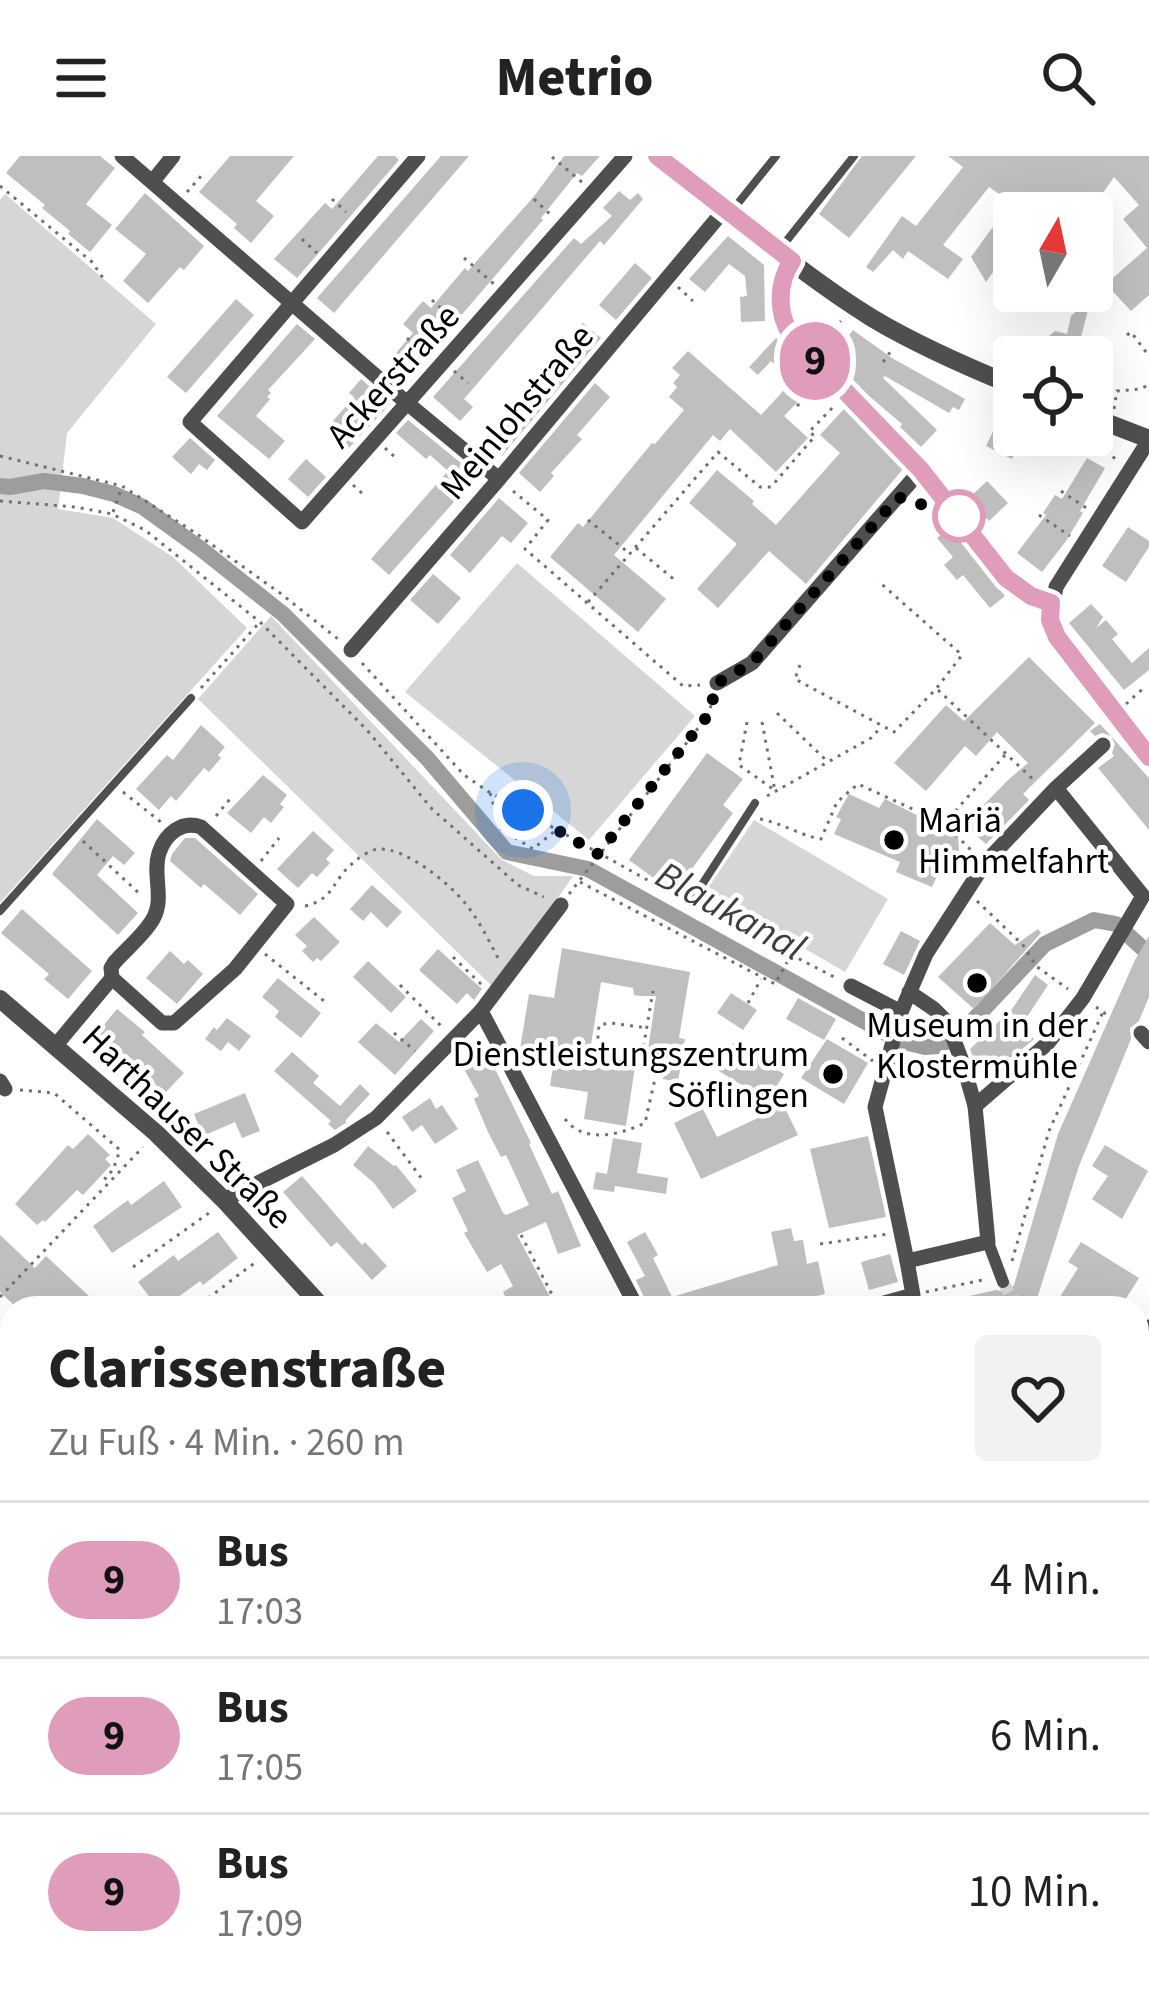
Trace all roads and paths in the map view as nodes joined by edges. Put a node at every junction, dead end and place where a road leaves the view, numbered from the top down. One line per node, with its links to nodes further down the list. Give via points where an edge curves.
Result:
1 (122, 156): 10 (street)
2 (173, 156): 10 (street)
3 (418, 156): 18 (street)
4 (625, 156): 12 (street, Ackerstraße)
5 (657, 156): 17 (street)
6 (776, 156): 17 (lane)
7 (854, 156): 21 (lane)
8 (552, 157): 12 (path)
9 (202, 175): 16 (path)
10 (153, 181): 16 (street)
11 (3, 188): 13 (path); 25 (path, via 92,262)
12 (594, 192): 19 (street, Ackerstraße)
13 (0, 196)
14 (332, 199): 18 (path)
15 (534, 200): 19 (path)
16 (177, 203): 29 (street)
17 (727, 211): 21 (street); 24 (street, Meinlohstraße)
18 (360, 224): 23 (street)
19 (563, 226): 26 (street, Ackerstraße)
20 (302, 239): 23 (path)
21 (785, 256): 30 (street); 37 (street, via 783,322)
22 (464, 258): 26 (path)
23 (327, 262): 29 (street)
24 (668, 278): 28 (path); 48 (street, Meinlohstraße)
25 (101, 280)
26 (505, 292): 31 (street, Ackerstraße)
27 (431, 300): 31 (path)
28 (693, 301)
29 (292, 303): 42 (street); 42 (street, Ackerstraße, via 190,422 302,522)
30 (854, 305): 32 (path); 38 (street)
31 (469, 334): 36 (street, Ackerstraße)
32 (828, 335)
33 (1127, 335): 35 (path)
34 (406, 338): 36 (path)
35 (1149, 356)
36 (439, 368): 42 (street, Ackerstraße)
37 (829, 376): 41 (street); 43 (path)
38 (993, 377)
39 (1148, 386): 40 (path)
40 (1117, 391)
41 (846, 394): 47 (street); 57 (path, via 771,487 760,487 718,452)
42 (407, 403): 48 (street)
43 (797, 406)
44 (1113, 425): 45 (street)
45 (1149, 440): 54 (street)
46 (0, 456): 49 (path)
47 (921, 470): 61 (street, via 1006,578); 66 (street, via 752,663)
48 (500, 479): 62 (path, via 548,520 526,549); 64 (street, Meinlohstraße)
49 (122, 486): 52 (path); 64 (path)
50 (1061, 490): 54 (path)
51 (0, 502): 52 (path)
52 (112, 514): 63 (path, via 145,530)
53 (1039, 514): 56 (path)
54 (1100, 516): 56 (street)
55 (588, 520): 58 (path)
56 (1081, 544): 61 (street)
57 (634, 547): 58 (path); 59 (path)
58 (629, 554): 62 (path)
59 (676, 581)
60 (878, 581): 68 (path, via 962,656)
61 (1051, 603): 74 (street, via 1057,637)
62 (586, 604): 66 (path, via 683,686)
63 (260, 622): 69 (path); 97 (path, via 432,809 518,885)
64 (351, 650): 81 (path, via 464,775)
65 (800, 665): 73 (path, via 795,679)
66 (717, 683): 91 (path, via 709,714)
67 (1146, 686): 74 (path)
68 (936, 689): 73 (path, via 894,732); 75 (path)
69 (191, 698): 78 (lane)
70 (777, 713): 77 (path)
71 (747, 722): 79 (path, via 739,765)
72 (762, 722): 79 (path)
73 (880, 727): 77 (path)
74 (1114, 730): 76 (street); 80 (street)
75 (1006, 754): 80 (path); 87 (path, via 957,809)
76 (1149, 757)
77 (828, 762): 79 (path)
78 (114, 784): 88 (lane); 89 (path)
79 (775, 790): 83 (path)
80 (1053, 791): 92 (street); 111 (street, via 1143,896)
81 (489, 792): 85 (path); 85 (path, via 501,829 533,849)
82 (230, 799): 86 (path)
83 (755, 803): 84 (lane)
84 (747, 816): 87 (path, via 821,839 837,802 858,784); 95 (lane)
85 (557, 829): 91 (path)
86 (205, 830): 89 (street, via 188,823); 93 (street)
87 (951, 830): 92 (path)
88 (73, 831): 98 (path); 99 (lane)
89 (173, 832): 98 (street, via 159,852)
90 (279, 838): 93 (path)
91 (598, 854): 95 (path); 105 (path, via 578,880)
92 (985, 863): 94 (street)
93 (252, 873): 96 (street)
94 (967, 891): 109 (street); 111 (path, via 1036,966)
95 (690, 903): 102 (path)
96 (286, 904): 100 (street); 103 (path, via 321,901 364,855 400,855 464,901)
97 (561, 905): 103 (street)
98 (156, 909): 104 (street, via 114,962)
99 (0, 911)
100 (254, 946): 104 (street, via 174,1023 162,1023); 113 (path)
101 (453, 957): 110 (path)
102 (790, 957): 105 (path, via 775,984); 107 (path)
103 (509, 977): 110 (street)
104 (112, 978): 122 (street)
105 (762, 978): 114 (path)
106 (400, 985): 121 (path)
107 (850, 986): 117 (street)
108 (653, 991): 118 (path)
109 (909, 992): 117 (street); 124 (street, via 947,1022)
110 (493, 996): 115 (street)
111 (1083, 998): 128 (street, via 1048,1043)
112 (0, 1000): 122 (street, Harthauser Straße)
113 (324, 1001)
114 (748, 1003)
115 (481, 1011): 121 (street); 148 (street)
116 (1103, 1012): 142 (path, via 1049,1131)
117 (899, 1019): 126 (street)
118 (646, 1028): 123 (path); 123 (path, via 599,1024 597,1048)
119 (394, 1033): 125 (path)
120 (842, 1038): 126 (path)
121 (454, 1040): 125 (street)
122 (56, 1045): 131 (street, Harthauser Straße)
123 (642, 1055): 130 (path, via 657,1070 645,1123 599,1136)
124 (960, 1057): 126 (path); 128 (street)
125 (430, 1064): 129 (street)
126 (882, 1076): 135 (street, via 874,1107)
127 (4, 1086): 133 (path, via 54,1093 120,1150)
128 (975, 1106): 137 (street)
129 (376, 1118): 132 (path); 134 (street)
130 (565, 1118)
131 (150, 1140): 133 (path); 134 (street, Harthauser Straße)
132 (422, 1179)
133 (109, 1183): 144 (path)
134 (219, 1204): 141 (path); 146 (street, Harthauser Straße)
135 (901, 1232): 138 (path); 140 (street)
136 (520, 1234): 147 (path)
137 (988, 1242): 140 (street); 142 (street)
138 (820, 1244)
139 (262, 1258): 145 (path)
140 (907, 1261): 143 (street)
141 (133, 1267)
142 (1002, 1279): 143 (path)
143 (913, 1295): 149 (street)
144 (1, 1296)
145 (212, 1296)
146 (311, 1296)
147 (553, 1296)
148 (632, 1296)
149 (909, 1296)

